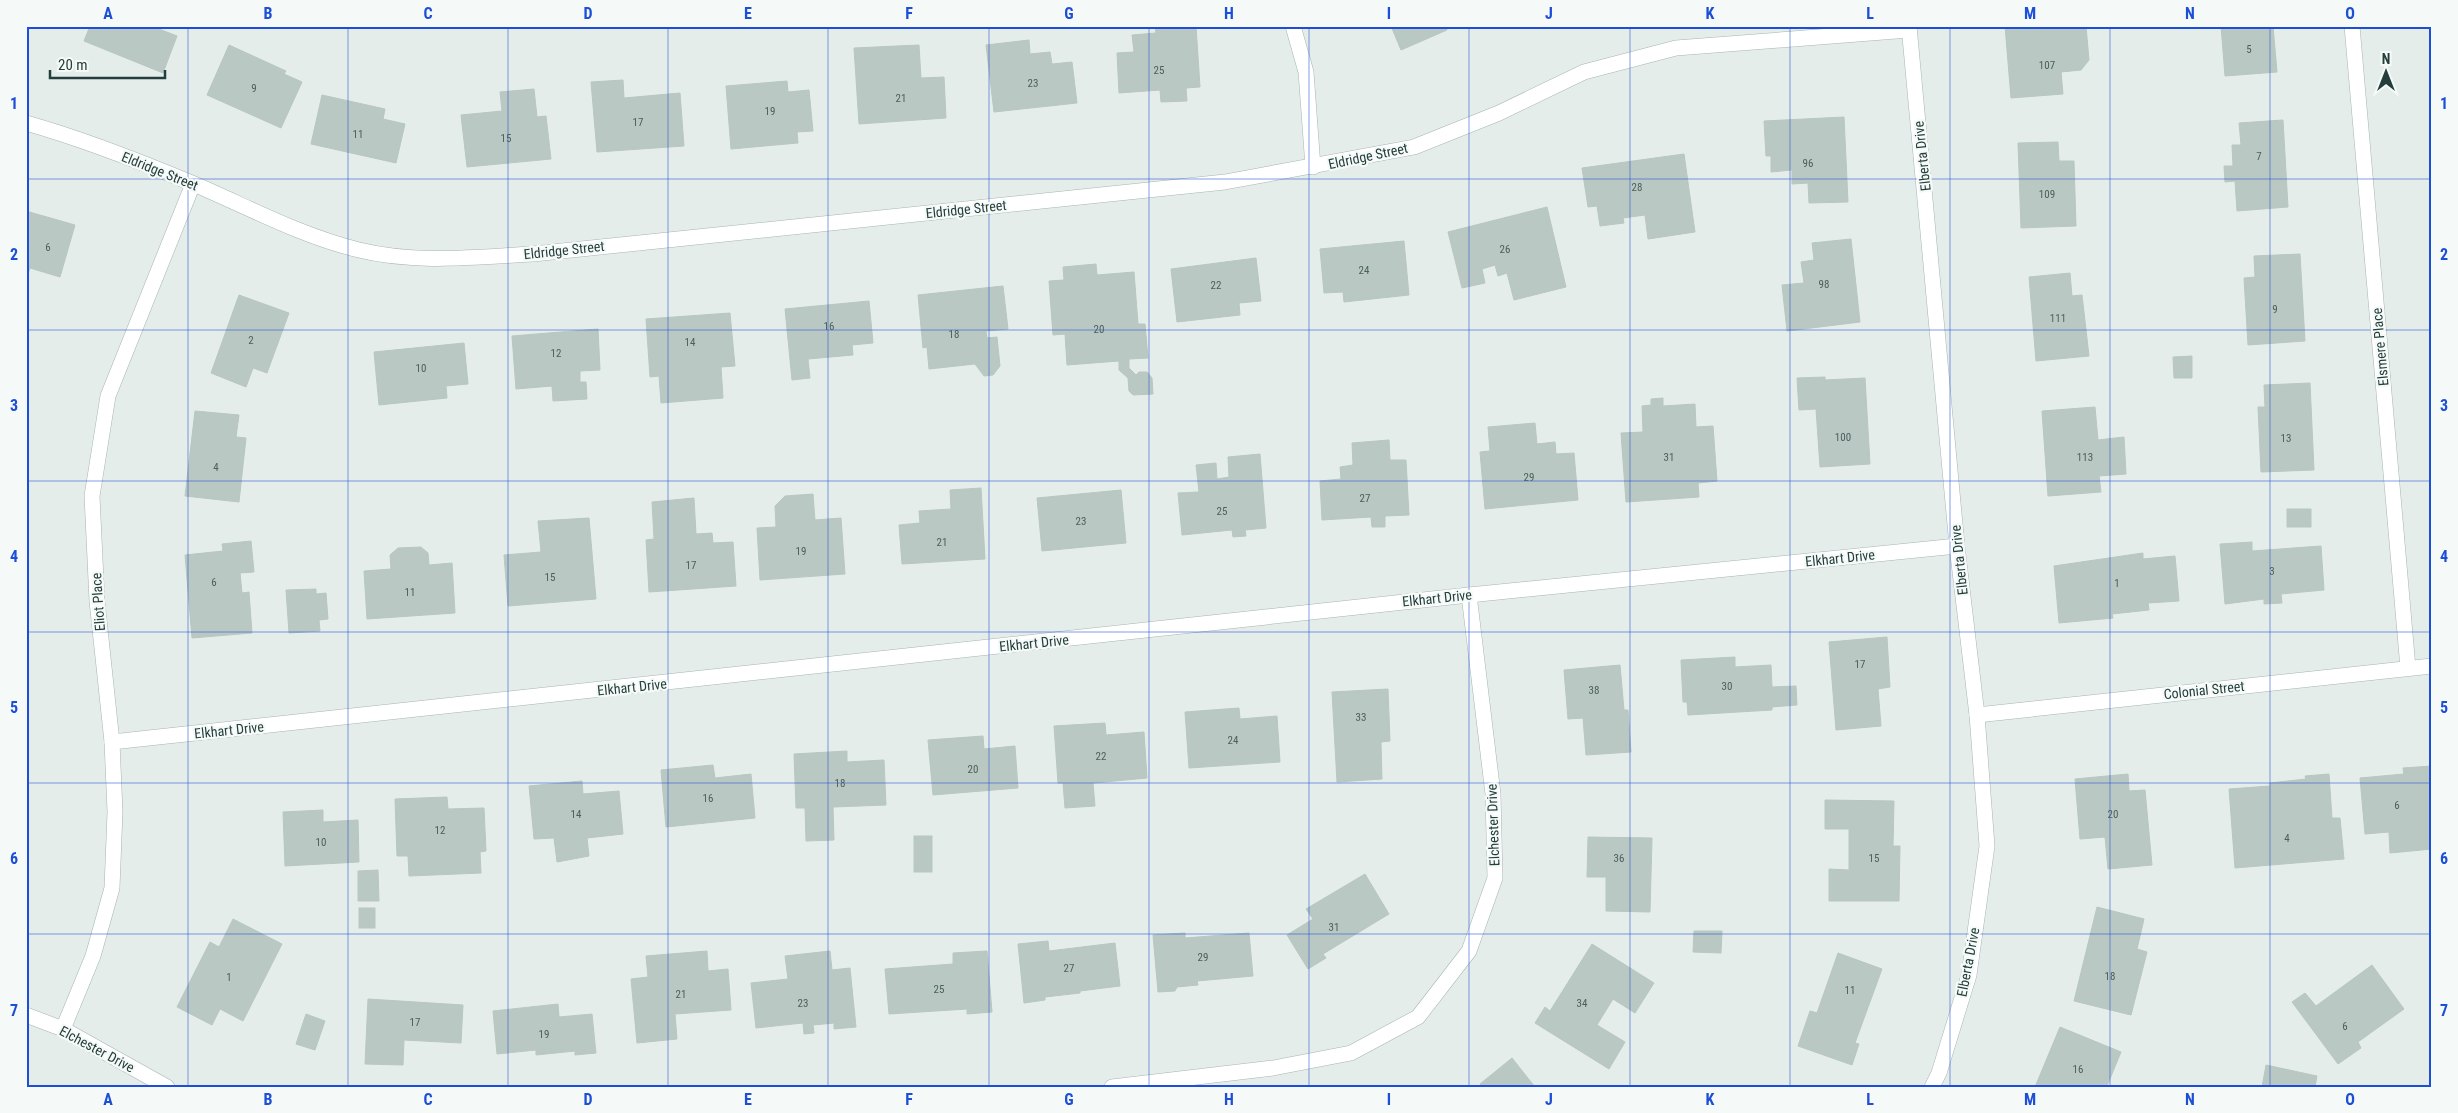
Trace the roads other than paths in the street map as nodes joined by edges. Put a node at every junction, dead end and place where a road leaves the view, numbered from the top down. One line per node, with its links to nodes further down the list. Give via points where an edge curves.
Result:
1 (1293, 26): 5 (street, via 1306,72)
2 (2352, 26): 10 (street, Elsmere Place)
3 (1909, 28): 5 (street, Eldridge Street, via 1676,48 1584,72 1499,114 1414,147); 7 (street, Elberta Drive)
4 (26, 123): 6 (street, Eldridge Street, via 70,135)
5 (1313, 167): 6 (street, Eldridge Street, via 1215,183 533,254 437,260 360,250 285,225)
6 (193, 184): 12 (street, Eliot Place, via 108,396 92,496 97,601)
7 (1957, 546): 8 (street, Elkhart Drive); 11 (street, Elberta Drive)
8 (1469, 595): 12 (street, Elkhart Drive); 16 (street, Elchester Drive, via 1493,794 1495,878 1469,951 1418,1017 1351,1053 1273,1068)
9 (2432, 666): 10 (street, Colonial Street)
10 (2408, 668): 11 (street, Colonial Street)
11 (1977, 715): 17 (street, Elberta Drive, via 1987,846 1969,976)
12 (112, 742): 14 (street, Eliot Place, via 115,812 112,888 93,956)
13 (26, 1015): 14 (street, Elchester Drive)
14 (63, 1029): 15 (street, Elchester Drive)
15 (167, 1087)
16 (1112, 1087)
17 (1932, 1087)

